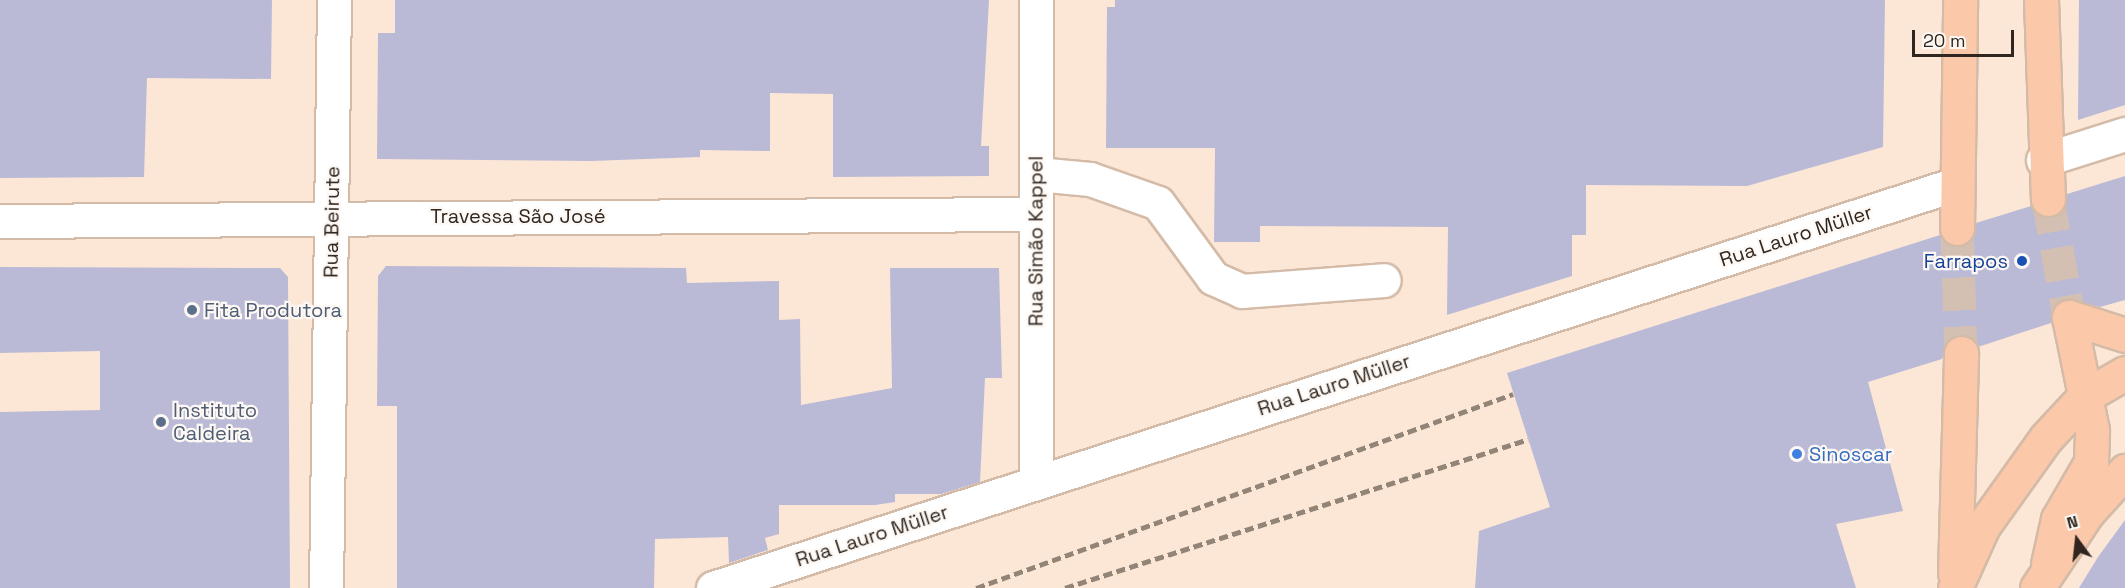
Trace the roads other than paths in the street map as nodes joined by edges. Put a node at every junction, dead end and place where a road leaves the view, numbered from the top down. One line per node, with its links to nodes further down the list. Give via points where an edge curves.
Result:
1 (334, 0): 11 (street, Rua Beirute)
2 (1036, 0): 7 (street, Rua Simão Kappel)
3 (1960, 0): 8 (main road)
4 (2041, 0): 6 (main road)
5 (2125, 134): 6 (street)
6 (2043, 160): 9 (main road)
7 (1036, 174): 10 (street, Rua Simão Kappel); 14 (street, via 1090,179 1158,203 1213,278 1242,291)
8 (1956, 184): 13 (main road); 20 (street, Rua Lauro Müller)
9 (2048, 199)
10 (1036, 214): 11 (street, Travessa São José); 20 (street, Rua Simão Kappel)
11 (333, 217): 12 (street, Travessa São José); 22 (street, Rua Beirute)
12 (0, 221)
13 (1957, 228)
14 (1384, 280)
15 (2125, 335): 18 (main road, via 2069,318)
16 (1961, 353): 24 (main road)
17 (2125, 373): 18 (main road)
18 (2085, 396): 21 (main road, via 2091,462 2058,519); 24 (main road, via 2009,485 1983,526)
19 (2125, 471): 21 (main road)
20 (1036, 481): 23 (street, Rua Lauro Müller)
21 (2042, 576)
22 (326, 588)
23 (713, 588)
24 (1955, 588)

